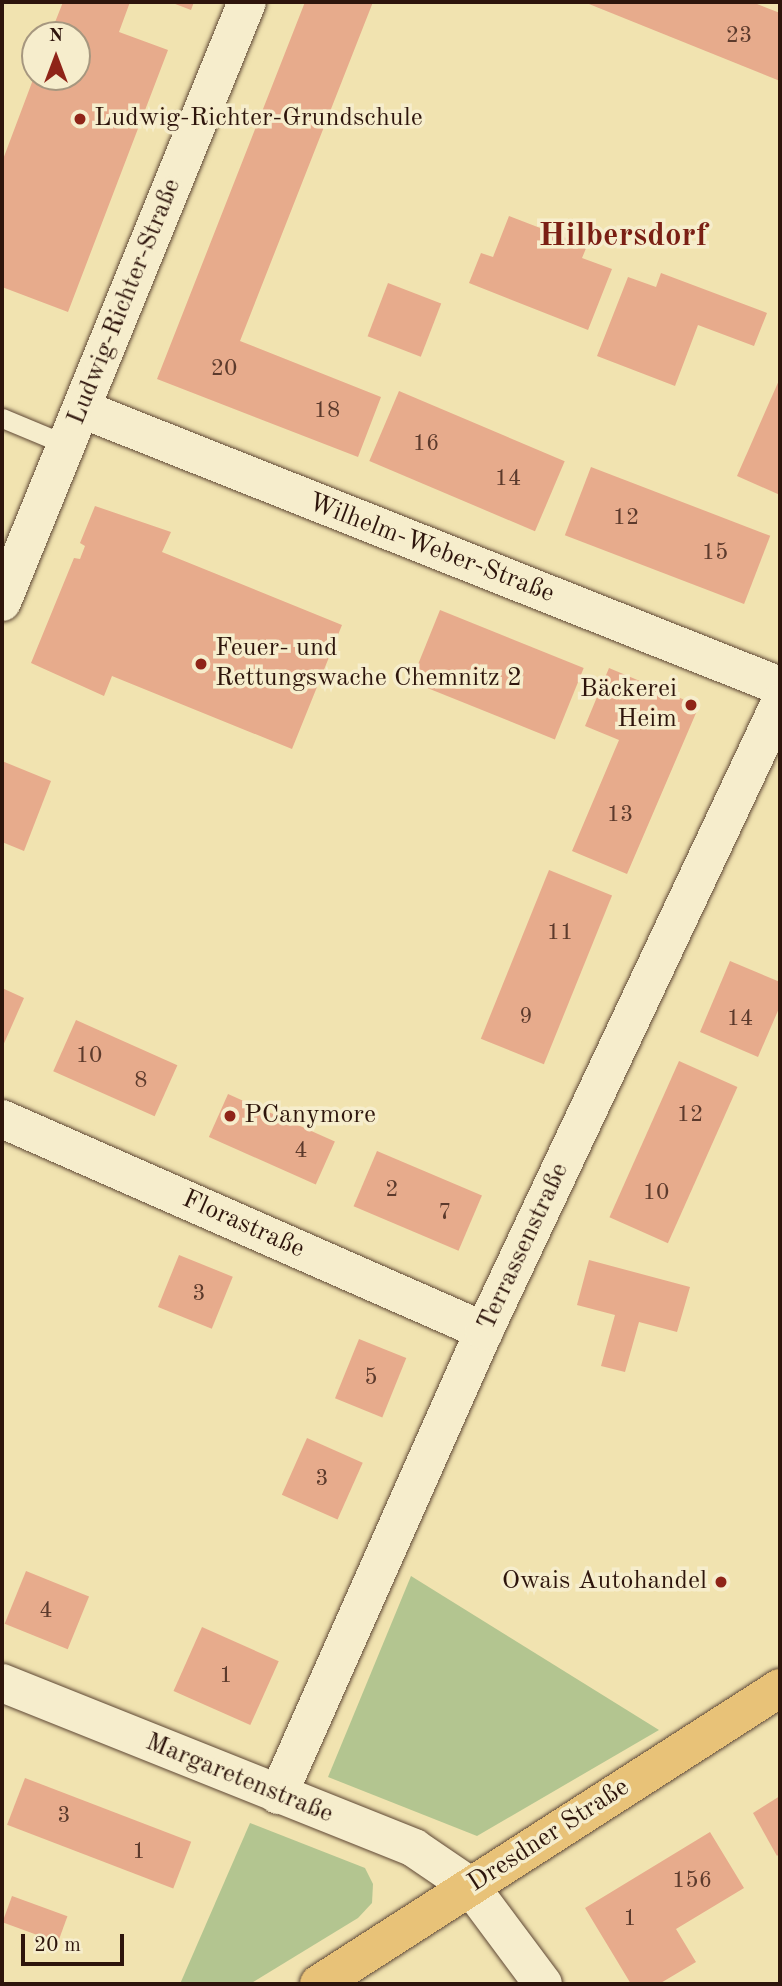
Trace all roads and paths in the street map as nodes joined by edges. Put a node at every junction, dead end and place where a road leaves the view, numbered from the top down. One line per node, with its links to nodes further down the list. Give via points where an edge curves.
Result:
1 (247, 2): 2 (street, Ludwig-Richter-Straße)
2 (82, 408): 4 (street, Ludwig-Richter-Straße); 6 (street, Wilhelm-Weber-Straße)
3 (2, 418): 4 (lane)
4 (67, 445): 5 (street, Ludwig-Richter-Straße)
5 (2, 602)
6 (780, 686)
7 (780, 703): 9 (street, Terrassenstraße)
8 (2, 1119): 9 (street, Florastraße)
9 (484, 1331): 12 (street, Terrassenstraße)
10 (2, 1683): 12 (street, Margaretenstraße)
11 (780, 1688): 13 (main road, Dresdner Straße)
12 (278, 1795): 13 (street, Margaretenstraße, via 414,1848)
13 (470, 1886): 14 (main road, Dresdner Straße); 15 (street, Margaretenstraße)
14 (319, 1984)
15 (543, 1984)

